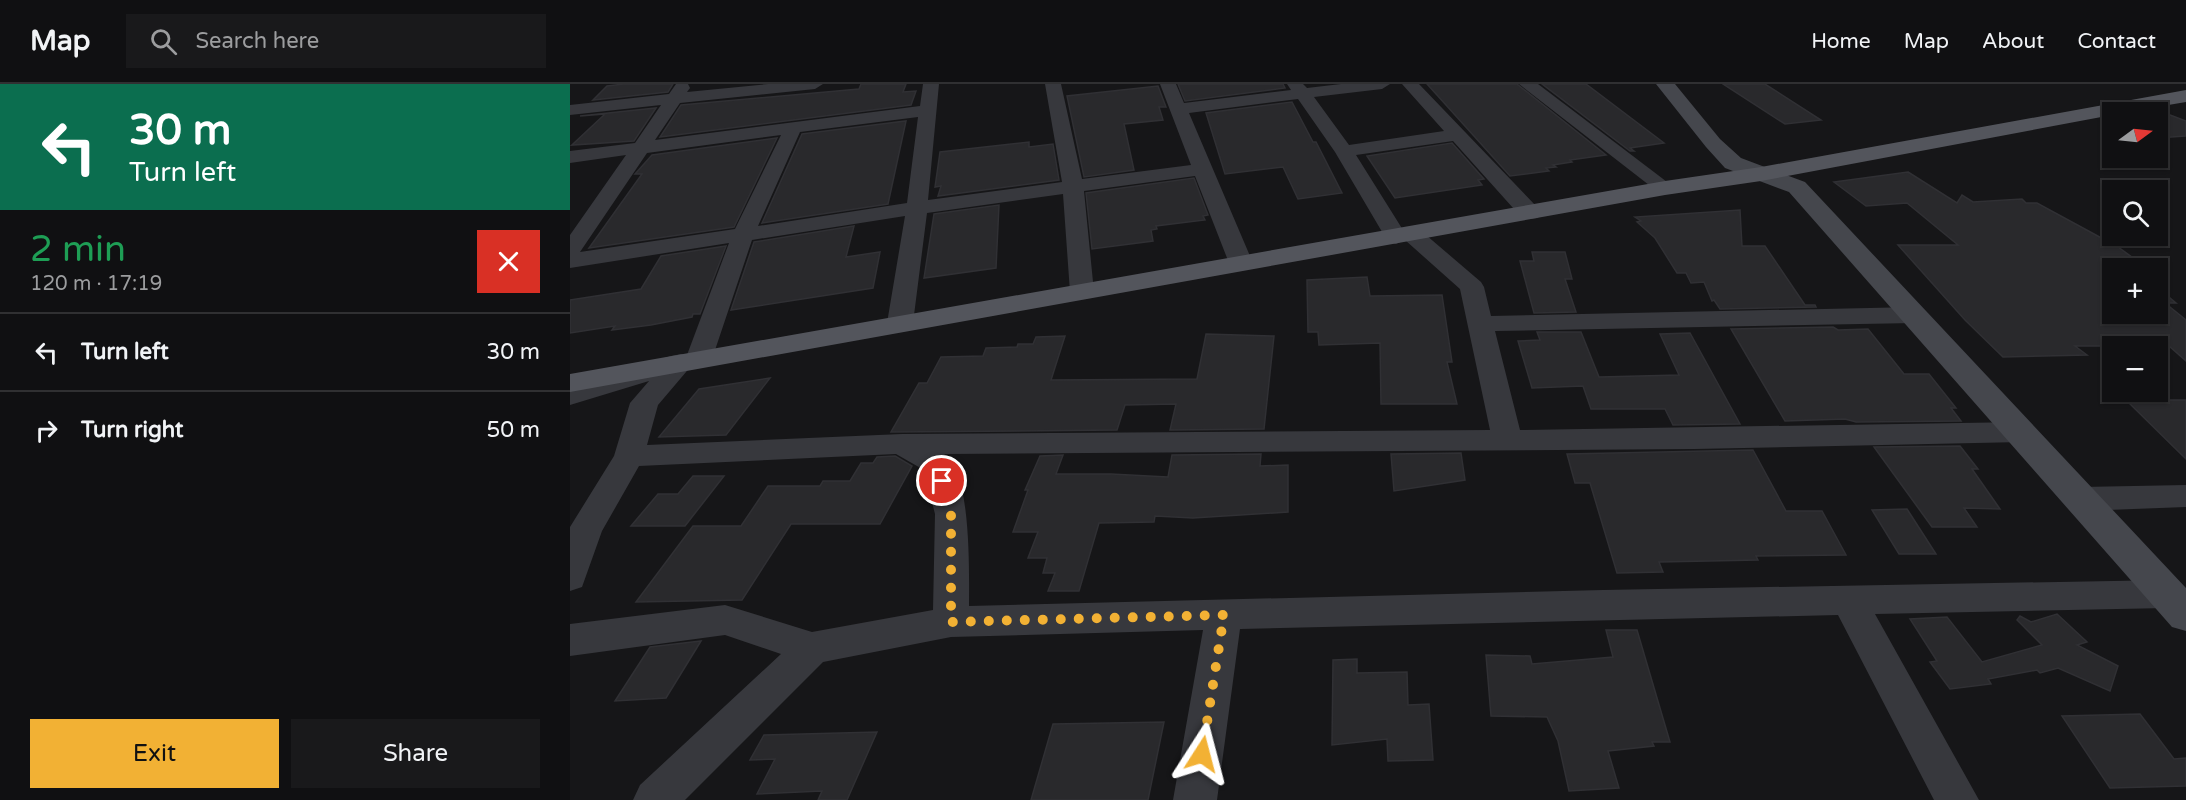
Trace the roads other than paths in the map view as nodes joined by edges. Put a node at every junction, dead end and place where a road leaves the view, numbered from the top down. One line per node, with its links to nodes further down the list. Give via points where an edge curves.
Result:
1 (815, 84): 10 (street)
2 (931, 84): 14 (street)
3 (1053, 84): 22 (street)
4 (1168, 84): 12 (street)
5 (1382, 84): 9 (street)
6 (1410, 84): 16 (street)
7 (1527, 84): 23 (street)
8 (1665, 84): 21 (street, via 1733,163)
9 (1299, 89): 12 (street); 18 (street)
10 (680, 92): 13 (street); 17 (street)
11 (2186, 96): 21 (main road)
12 (1179, 109): 20 (street)
13 (570, 110)
14 (929, 110): 15 (street); 24 (street)
15 (793, 128): 17 (street); 26 (street)
16 (1457, 135): 18 (street); 25 (street)
17 (641, 148): 19 (street); 28 (street)
18 (1344, 151): 27 (street)
19 (570, 157)
20 (1202, 169): 22 (street); 30 (street)
21 (1761, 174): 23 (main road); 32 (street, via 1797,187)
22 (1073, 187): 24 (street); 31 (street)
23 (1665, 188): 25 (main road)
24 (917, 208): 26 (street); 33 (street)
25 (1530, 213): 27 (main road)
26 (743, 235): 29 (street); 35 (street)
27 (1404, 236): 30 (main road); 34 (street, via 1472,287)
28 (570, 251)
29 (570, 261)
30 (1240, 263): 31 (main road)
31 (1082, 292): 33 (main road)
32 (1915, 315): 34 (street); 38 (street)
33 (900, 323): 35 (main road)
34 (1480, 324): 39 (street)
35 (690, 361): 36 (main road); 37 (street); 41 (street, via 644,403)
36 (570, 383)
37 (570, 396)
38 (2022, 432): 39 (street); 43 (street)
39 (1507, 440): 40 (street)
40 (902, 444): 41 (street); 48 (street, via 938,464 951,514)
41 (628, 456): 44 (street, via 585,530)
42 (2186, 496): 43 (street)
43 (2081, 499): 46 (street)
44 (570, 577)
45 (1848, 600): 46 (street); 47 (street); 53 (street)
46 (2177, 605)
47 (1224, 615): 48 (street); 52 (street)
48 (951, 622): 50 (street)
49 (570, 640): 50 (street, via 725,620)
50 (812, 648): 51 (street)
51 (654, 800)
52 (1195, 800)
53 (1957, 800)

